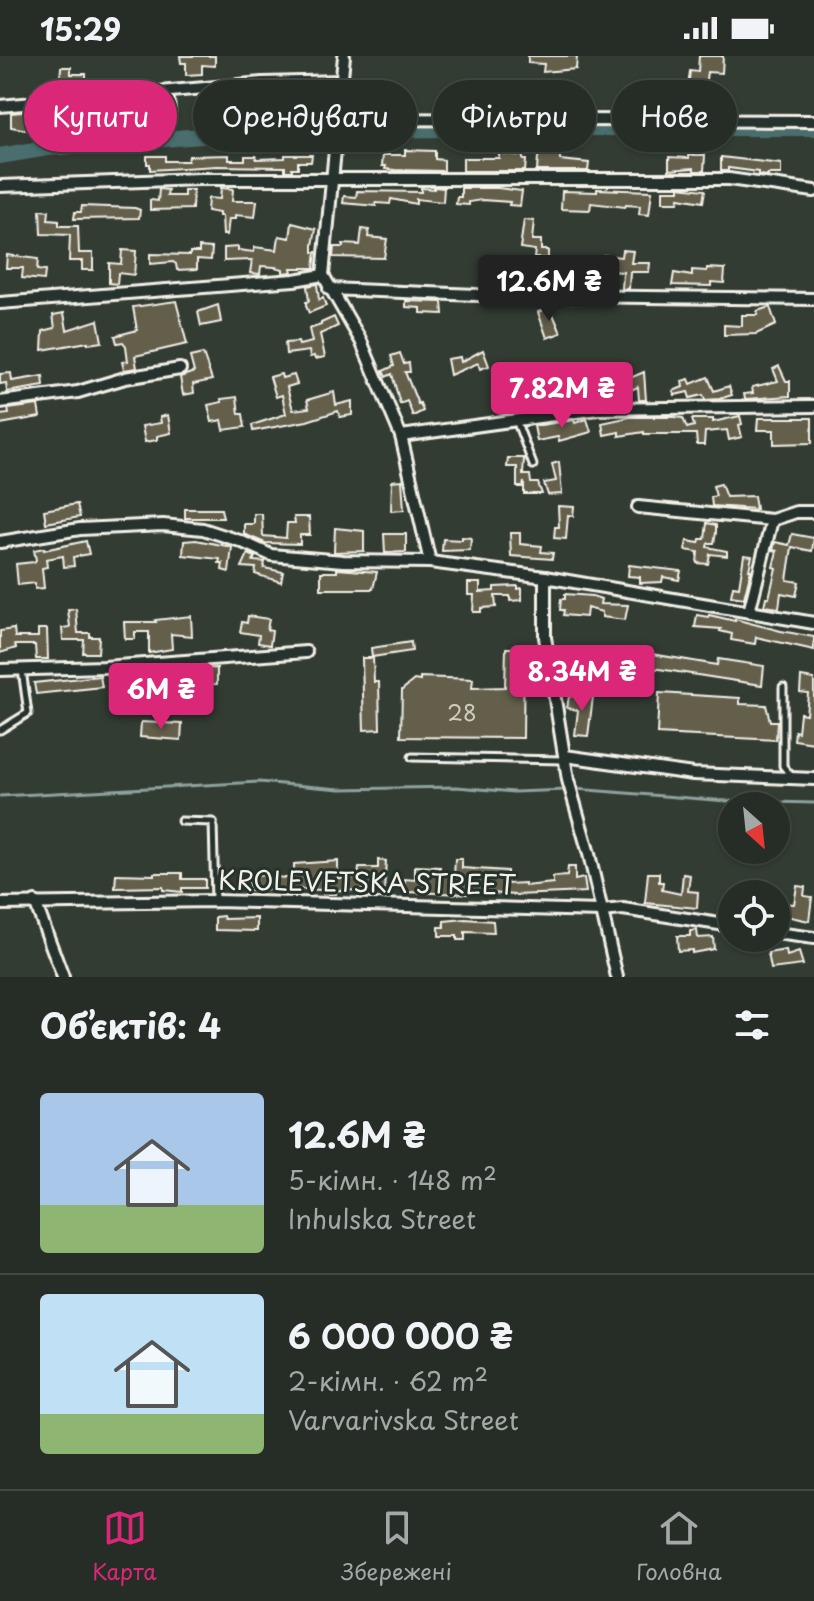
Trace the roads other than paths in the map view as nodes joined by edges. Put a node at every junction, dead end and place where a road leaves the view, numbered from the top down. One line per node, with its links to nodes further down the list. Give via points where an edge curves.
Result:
1 (344, 56): 2 (street)
2 (342, 80)
3 (193, 89): 4 (street)
4 (0, 106)
5 (417, 121): 6 (street)
6 (814, 121)
7 (334, 152): 8 (street)
8 (331, 181): 9 (street); 10 (street, via 729,179); 11 (street)
9 (0, 186)
10 (814, 191)
11 (323, 275): 12 (street); 14 (street)
12 (329, 289): 13 (street); 19 (street, via 361,341)
13 (814, 299)
14 (0, 303)
15 (180, 369): 16 (street, via 78,392)
16 (0, 402)
17 (814, 406): 18 (street, via 598,409)
18 (515, 419): 19 (street); 20 (lane)
19 (401, 436): 25 (street)
20 (533, 465)
21 (638, 507): 23 (street)
22 (814, 512): 23 (street)
23 (772, 520): 27 (street)
24 (0, 542): 25 (street, via 80,529 163,525 203,529 271,555)
25 (430, 562): 26 (street)
26 (545, 577): 27 (street); 35 (street, via 545,637)
27 (749, 612): 28 (street)
28 (814, 623)
29 (306, 652): 30 (street)
30 (22, 669): 31 (street); 33 (lane, via 28,713)
31 (0, 670)
32 (783, 687): 36 (lane, via 783,766)
33 (0, 730)
34 (412, 757): 35 (lane)
35 (565, 758): 36 (street, via 693,774); 42 (street)
36 (794, 779): 37 (street)
37 (814, 779)
38 (181, 821): 39 (lane, via 213,822)
39 (215, 901): 40 (street, KROLEVETSKA STREET); 42 (street, KROLEVETSKA STREET)
40 (35, 902): 41 (street, KROLEVETSKA STREET); 46 (street)
41 (0, 904)
42 (601, 911): 43 (street, KROLEVETSKA STREET, via 623,909); 47 (street)
43 (718, 924)
44 (790, 935): 45 (street)
45 (814, 938)
46 (63, 977)
47 (617, 977)

